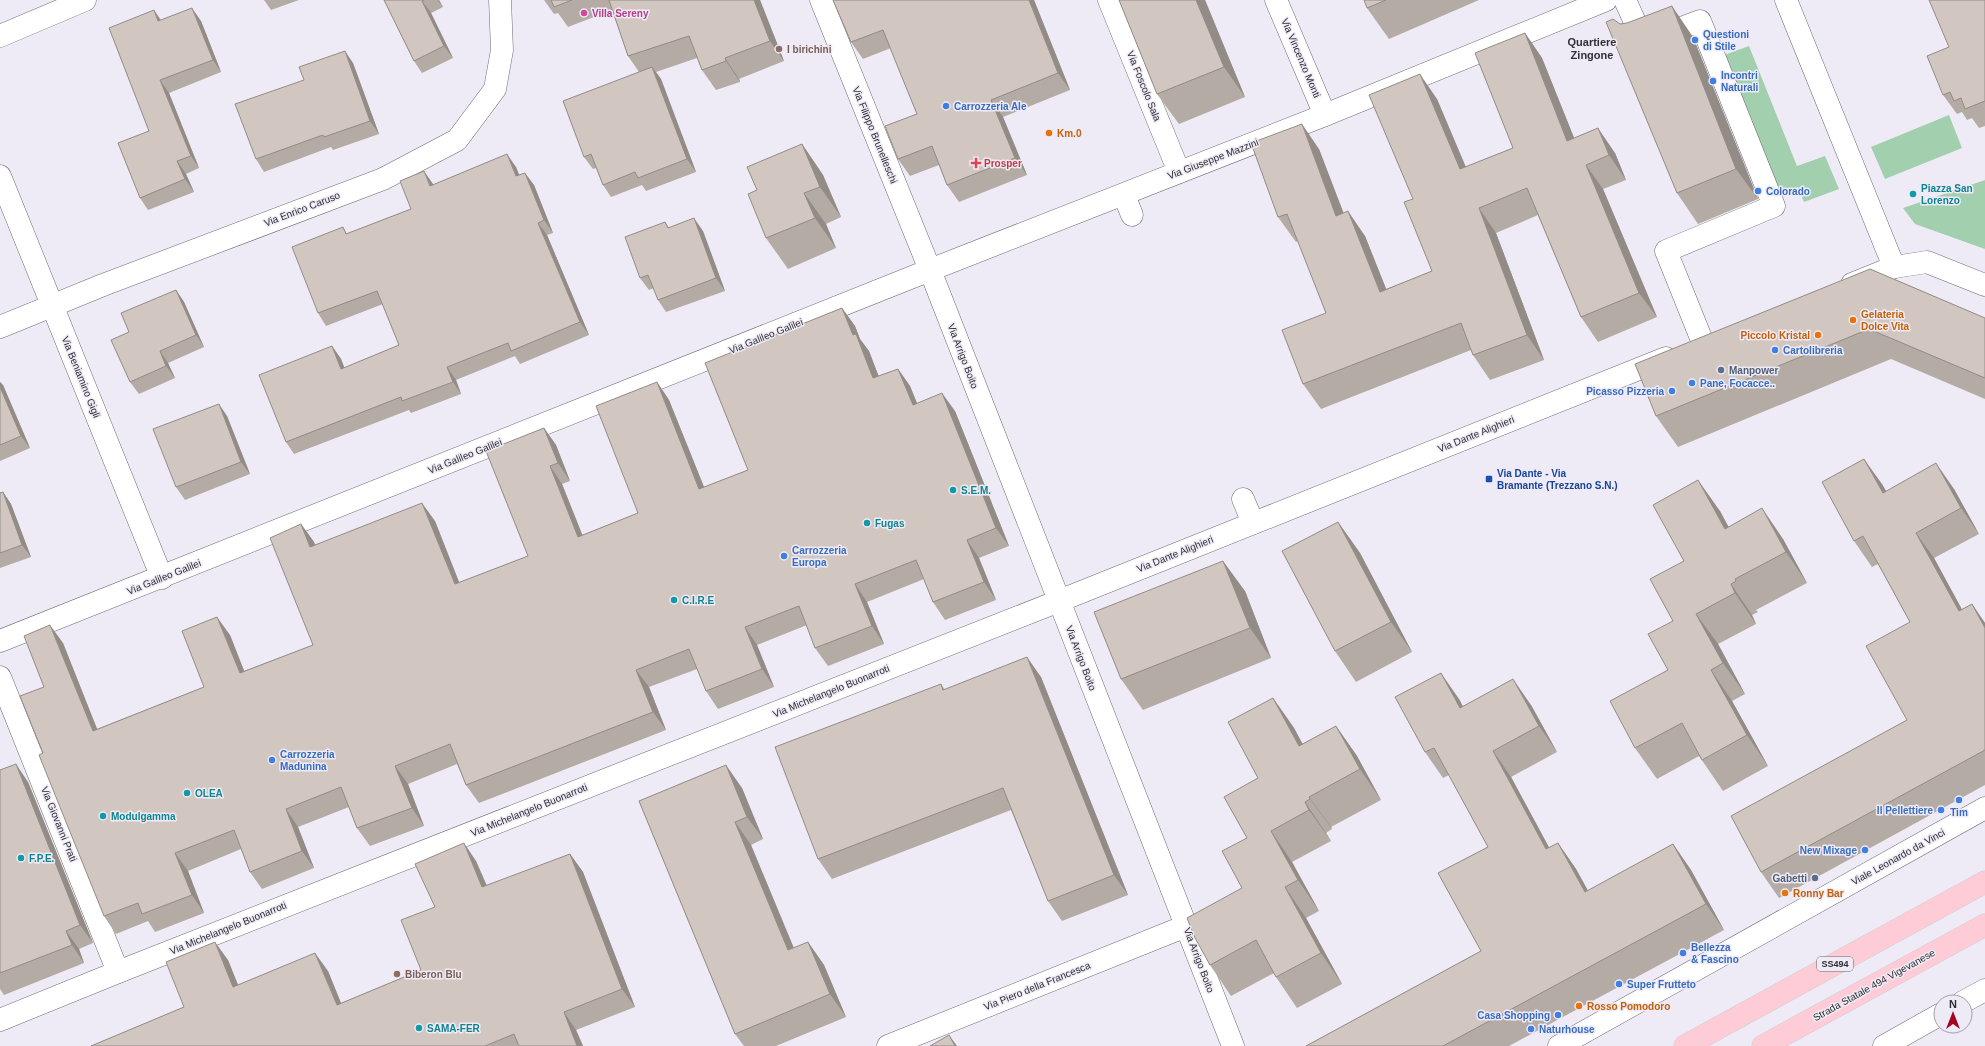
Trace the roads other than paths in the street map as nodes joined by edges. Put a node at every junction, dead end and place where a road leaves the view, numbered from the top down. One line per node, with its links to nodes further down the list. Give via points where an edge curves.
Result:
1 (85, 0): 9 (street)
2 (500, 0): 19 (street, Via Enrico Caruso, via 502,50 495,89 457,140 383,178)
3 (821, 0): 16 (street, Via Filippo Brunelleschi)
4 (1109, 0): 11 (street, Via Foscolo Sala)
5 (1276, 0): 10 (street, Via Vincenzo Monti)
6 (1606, 0): 10 (street, Via Giuseppe Mazzini)
7 (1625, 0): 22 (street, via 1644,42 1700,21 1774,206 1666,251)
8 (1786, 0): 15 (street)
9 (0, 36)
10 (1325, 115): 11 (street, Via Giuseppe Mazzini)
11 (1179, 172): 13 (street, Via Giuseppe Mazzini)
12 (0, 176): 19 (street, Via Beniamino Gigli)
13 (1124, 195): 14 (street); 16 (street, Via Giuseppe Mazzini)
14 (1132, 215)
15 (1894, 267): 17 (street, via 1927,262); 18 (street)
16 (930, 270): 25 (street, Via Galileo Galilei); 26 (street, Via Arrigo Boito)
17 (1985, 285)
18 (1832, 292)
19 (52, 305): 20 (street, Via Enrico Caruso); 25 (street, Via Beniamino Gigli)
20 (0, 327)
21 (1724, 335): 22 (street, Via Dante Alighieri)
22 (1703, 343): 24 (street, Via Dante Alighieri)
23 (1243, 499): 24 (street)
24 (1253, 523): 26 (street, Via Dante Alighieri)
25 (162, 578): 27 (street, Via Galileo Galilei)
26 (1059, 601): 32 (street, Via Arrigo Boito); 33 (street, Via Michelangelo Buonarroti)
27 (0, 641)
28 (0, 677): 33 (street, Via Giovanni Prati)
29 (1985, 808): 40 (street, Viale Leonardo da Vinci)
30 (1985, 882): 41 (main road, SS494)
31 (1985, 925): 42 (main road, Strada Statale 494 Vigevanese)
32 (1186, 926): 38 (street, Via Piero della Francesca); 39 (street, Via Arrigo Boito)
33 (118, 972): 37 (street, Via Michelangelo Buonarroti)
34 (1985, 990): 35 (street)
35 (1973, 997)
36 (1933, 1018): 43 (street)
37 (0, 1020)
38 (888, 1046)
39 (1233, 1046)
40 (1560, 1046)
41 (1685, 1046)
42 (1763, 1046)
43 (1884, 1046)

